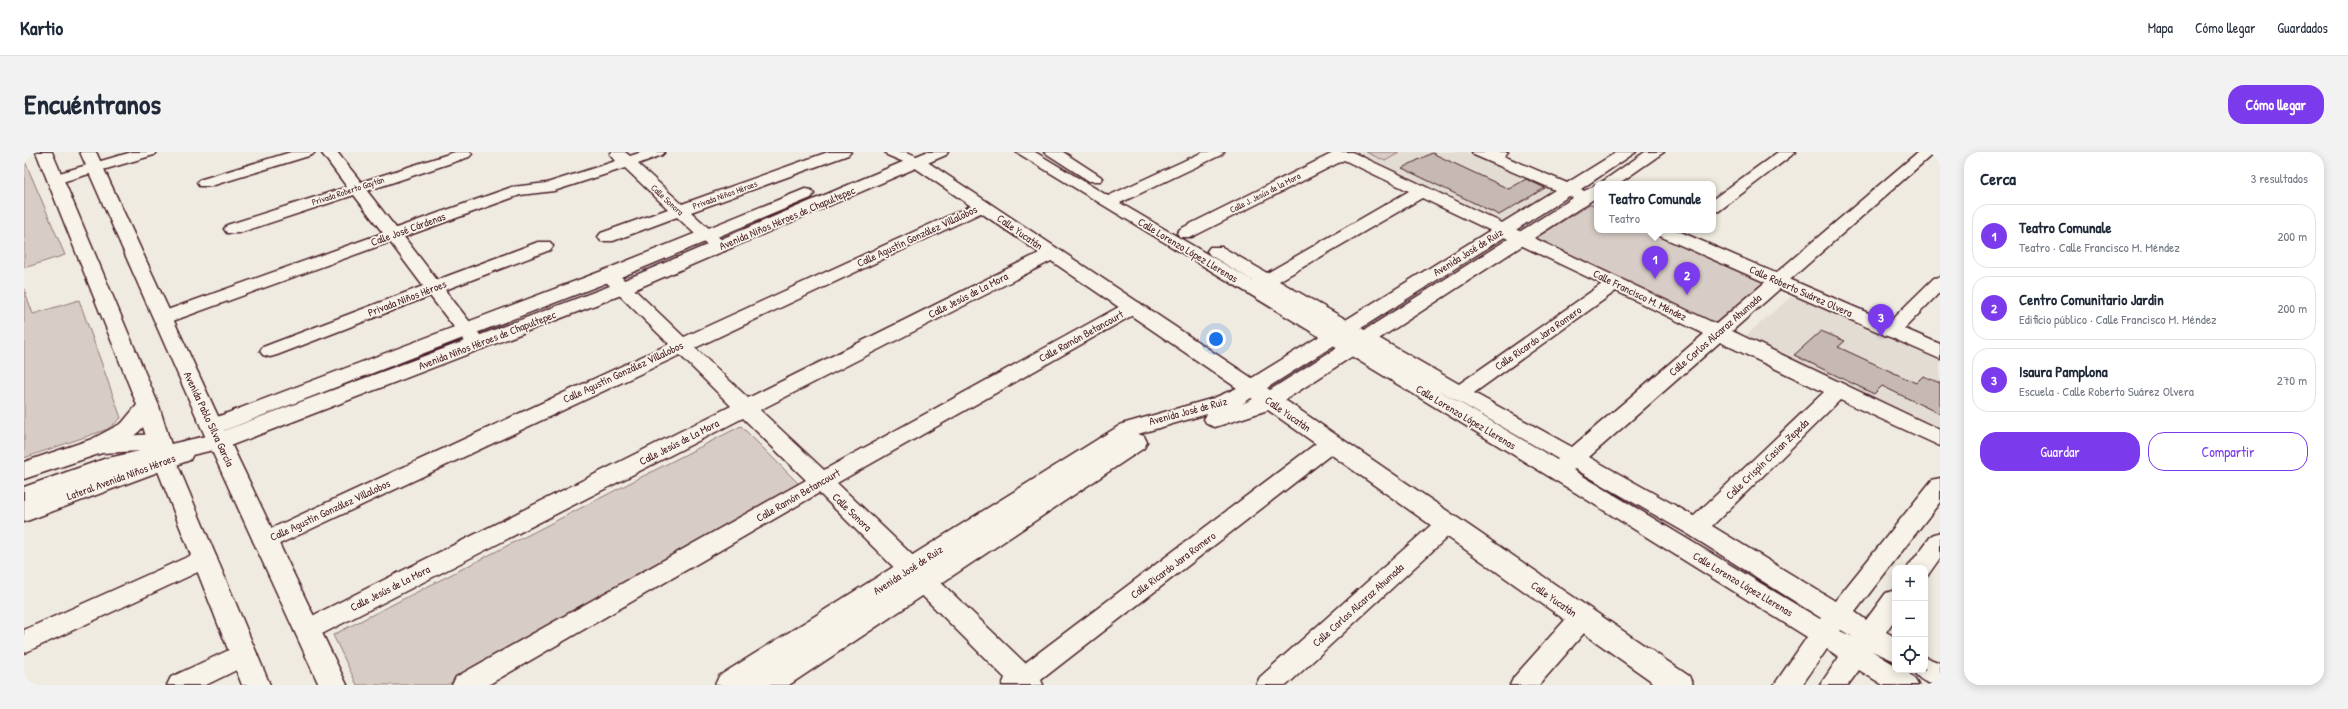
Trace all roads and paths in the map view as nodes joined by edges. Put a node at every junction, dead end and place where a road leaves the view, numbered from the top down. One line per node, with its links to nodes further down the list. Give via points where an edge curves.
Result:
1 (44, 152): 21 (street)
2 (149, 152): 20 (street)
3 (307, 152): 23 (street)
4 (329, 152): 24 (street)
5 (657, 152): 19 (street, Calle José Cárdenas)
6 (843, 152): 31 (street, Privada Niños Héroes)
7 (940, 152): 18 (street, Avenida Niños Héroes de Chapultepec)
8 (1024, 152): 28 (street, Calle Lorenzo López Llerenas)
9 (1216, 152): 28 (street)
10 (1628, 152): 25 (street, Avenida José de Ruiz)
11 (1656, 152): 22 (street)
12 (1788, 152): 29 (street)
13 (1927, 152): 42 (street, Calle Carlos Alcaraz Ahumada)
14 (1060, 153): 28 (street, Calle Lorenzo López Llerenas)
15 (1342, 153): 26 (street, Calle Francisco M. Méndez); 34 (street, Calle J. Jesús de la Mora)
16 (464, 154): 24 (street, Privada Roberto Gaytán)
17 (1491, 154): 25 (street)
18 (904, 155): 30 (street, Calle Yucatán); 39 (street, Avenida Niños Héroes de Chapultepec)
19 (621, 157): 31 (street, Calle Sonora); 36 (street, Calle José Cárdenas, via 563,184 518,190)
20 (91, 160): 21 (street); 49 (street, Avenida Pablo Silva García)
21 (55, 179): 60 (street)
22 (1612, 181)
23 (205, 183)
24 (357, 189): 32 (street, Privada Roberto Gaytán); 36 (street)
25 (1568, 190): 27 (street); 33 (street, Avenida José de Ruiz)
26 (1422, 191): 33 (street, Calle Francisco M. Méndez); 46 (street)
27 (1593, 197): 38 (street, Avenida José de Ruiz)
28 (1116, 199): 34 (street, Calle Lorenzo López Llerenas); 46 (street, Calle Lorenzo López Llerenas)
29 (1716, 204)
30 (981, 206): 41 (street, Calle Yucatán); 54 (street, Calle Agustín González Villalobos)
31 (680, 211): 37 (street, Privada Niños Héroes); 39 (street, Calle Sonora)
32 (233, 229)
33 (1504, 230): 38 (street, Calle Francisco M. Méndez); 53 (street, Avenida José de Ruiz)
34 (1186, 233): 46 (street, Calle Lorenzo López Llerenas)
35 (1674, 233): 42 (street, Calle Roberto Suárez Olvera)
36 (392, 235): 47 (street); 49 (street, Calle José Cárdenas)
37 (607, 238)
38 (1522, 238): 45 (street, Calle Francisco M. Méndez); 53 (street, Avenida José de Ruiz)
39 (712, 241): 43 (street, Avenida Niños Héroes de Chapultepec)
40 (544, 246): 47 (street, Privada Niños Héroes)
41 (1051, 254): 48 (street, Calle Yucatán); 61 (street, Calle Jesús de La Mora)
42 (1778, 280): 50 (street, Calle Roberto Suárez Olvera); 51 (street, Calle Carlos Alcaraz Ahumada)
43 (615, 282): 52 (street, Avenida Niños Héroes de Chapultepec); 54 (street, Calle Sonora)
44 (1940, 282): 50 (street)
45 (1616, 283): 51 (street, Calle Francisco M. Méndez); 58 (street, Calle Ricardo Jara Romero)
46 (1259, 285): 53 (street, Calle Lorenzo López Llerenas)
47 (434, 288): 52 (street); 55 (street, Privada Niños Héroes)
48 (1133, 307): 59 (street, Calle Yucatán); 70 (street, Calle Ramón Betancourt)
49 (163, 318): 62 (street, Avenida Pablo Silva García)
50 (1891, 331): 56 (street, Calle Roberto Suárez Olvera)
51 (1718, 333): 57 (street, Calle Francisco M. Méndez); 67 (street, Calle Carlos Alcaraz Ahumada)
52 (472, 337): 62 (street, Avenida Niños Héroes de Chapultepec)
53 (1349, 338): 58 (street, Calle Lorenzo López Llerenas); 59 (street, Avenida José de Ruiz); 69 (street, Calle Lorenzo López Llerenas)
54 (680, 345): 61 (street, Calle Sonora); 77 (street, Calle Agustín González Villalobos)
55 (270, 351)
56 (1940, 352)
57 (1838, 390): 63 (street, Calle Francisco M. Méndez); 76 (street, Calle Crispín Casian Zepeda)
58 (1460, 393): 67 (street, Calle Lorenzo López Llerenas)
59 (1260, 395): 64 (street, Calle Yucatán); 81 (street, Avenida José de Ruiz, via 1250,410 1143,438)
60 (148, 406): 65 (street, via 130,428); 66 (street)
61 (745, 408): 70 (street, Calle Sonora); 85 (street, Calle Jesús de La Mora)
62 (215, 434): 66 (street, Lateral Avenida Niños Héroes); 77 (street, Avenida Pablo Silva García)
63 (1940, 439)
64 (1330, 444): 75 (street, Calle Yucatán); 93 (street, Calle Ricardo Jara Romero)
65 (100, 446): 66 (street, Lateral Avenida Niños Héroes); 68 (street, Lateral Avenida Niños Héroes)
66 (162, 452): 71 (street, via 102,458); 73 (street, via 104,468); 74 (street, Lateral Avenida Niños Héroes); 79 (street)
67 (1574, 458): 69 (street, Calle Carlos Alcaraz Ahumada); 76 (street, Calle Lorenzo López Llerenas)
68 (24, 471)
69 (1558, 471): 86 (street, Calle Lorenzo López Llerenas)
70 (821, 482): 81 (street, Calle Sonora); 97 (street, Calle Ramón Betancourt)
71 (24, 485)
72 (1940, 486): 83 (street)
73 (24, 496)
74 (24, 513)
75 (1447, 524): 84 (street, Calle Yucatán); 100 (street, Calle Carlos Alcaraz Ahumada)
76 (1696, 528): 83 (street, Calle Lorenzo López Llerenas)
77 (265, 541): 85 (street, Avenida Pablo Silva García)
78 (1940, 541): 80 (street)
79 (205, 558): 87 (street); 90 (street)
80 (1921, 565)
81 (917, 575): 93 (street, Calle Sonora); 98 (street, Avenida José de Ruiz); 99 (street, Avenida José de Ruiz)
82 (1894, 601): 88 (street)
83 (1839, 614): 86 (street); 88 (street, Calle Lorenzo López Llerenas)
84 (1582, 618): 101 (street); 102 (street, Calle Yucatán)
85 (307, 630): 96 (street, Avenida Pablo Silva García)
86 (1824, 633): 88 (street, Calle Lorenzo López Llerenas); 103 (street)
87 (24, 642)
88 (1862, 643): 89 (street, Calle Lorenzo López Llerenas); 104 (street); 105 (street, Calle Lorenzo López Llerenas)
89 (1892, 649)
90 (244, 654): 94 (street); 95 (street)
91 (1928, 670): 92 (street)
92 (1940, 677)
93 (1023, 683)
94 (180, 685)
95 (256, 685)
96 (333, 685)
97 (465, 685)
98 (729, 685)
99 (766, 685)
100 (1269, 685)
101 (1523, 685)
102 (1679, 685)
103 (1787, 685)
104 (1833, 685)
105 (1905, 685)

